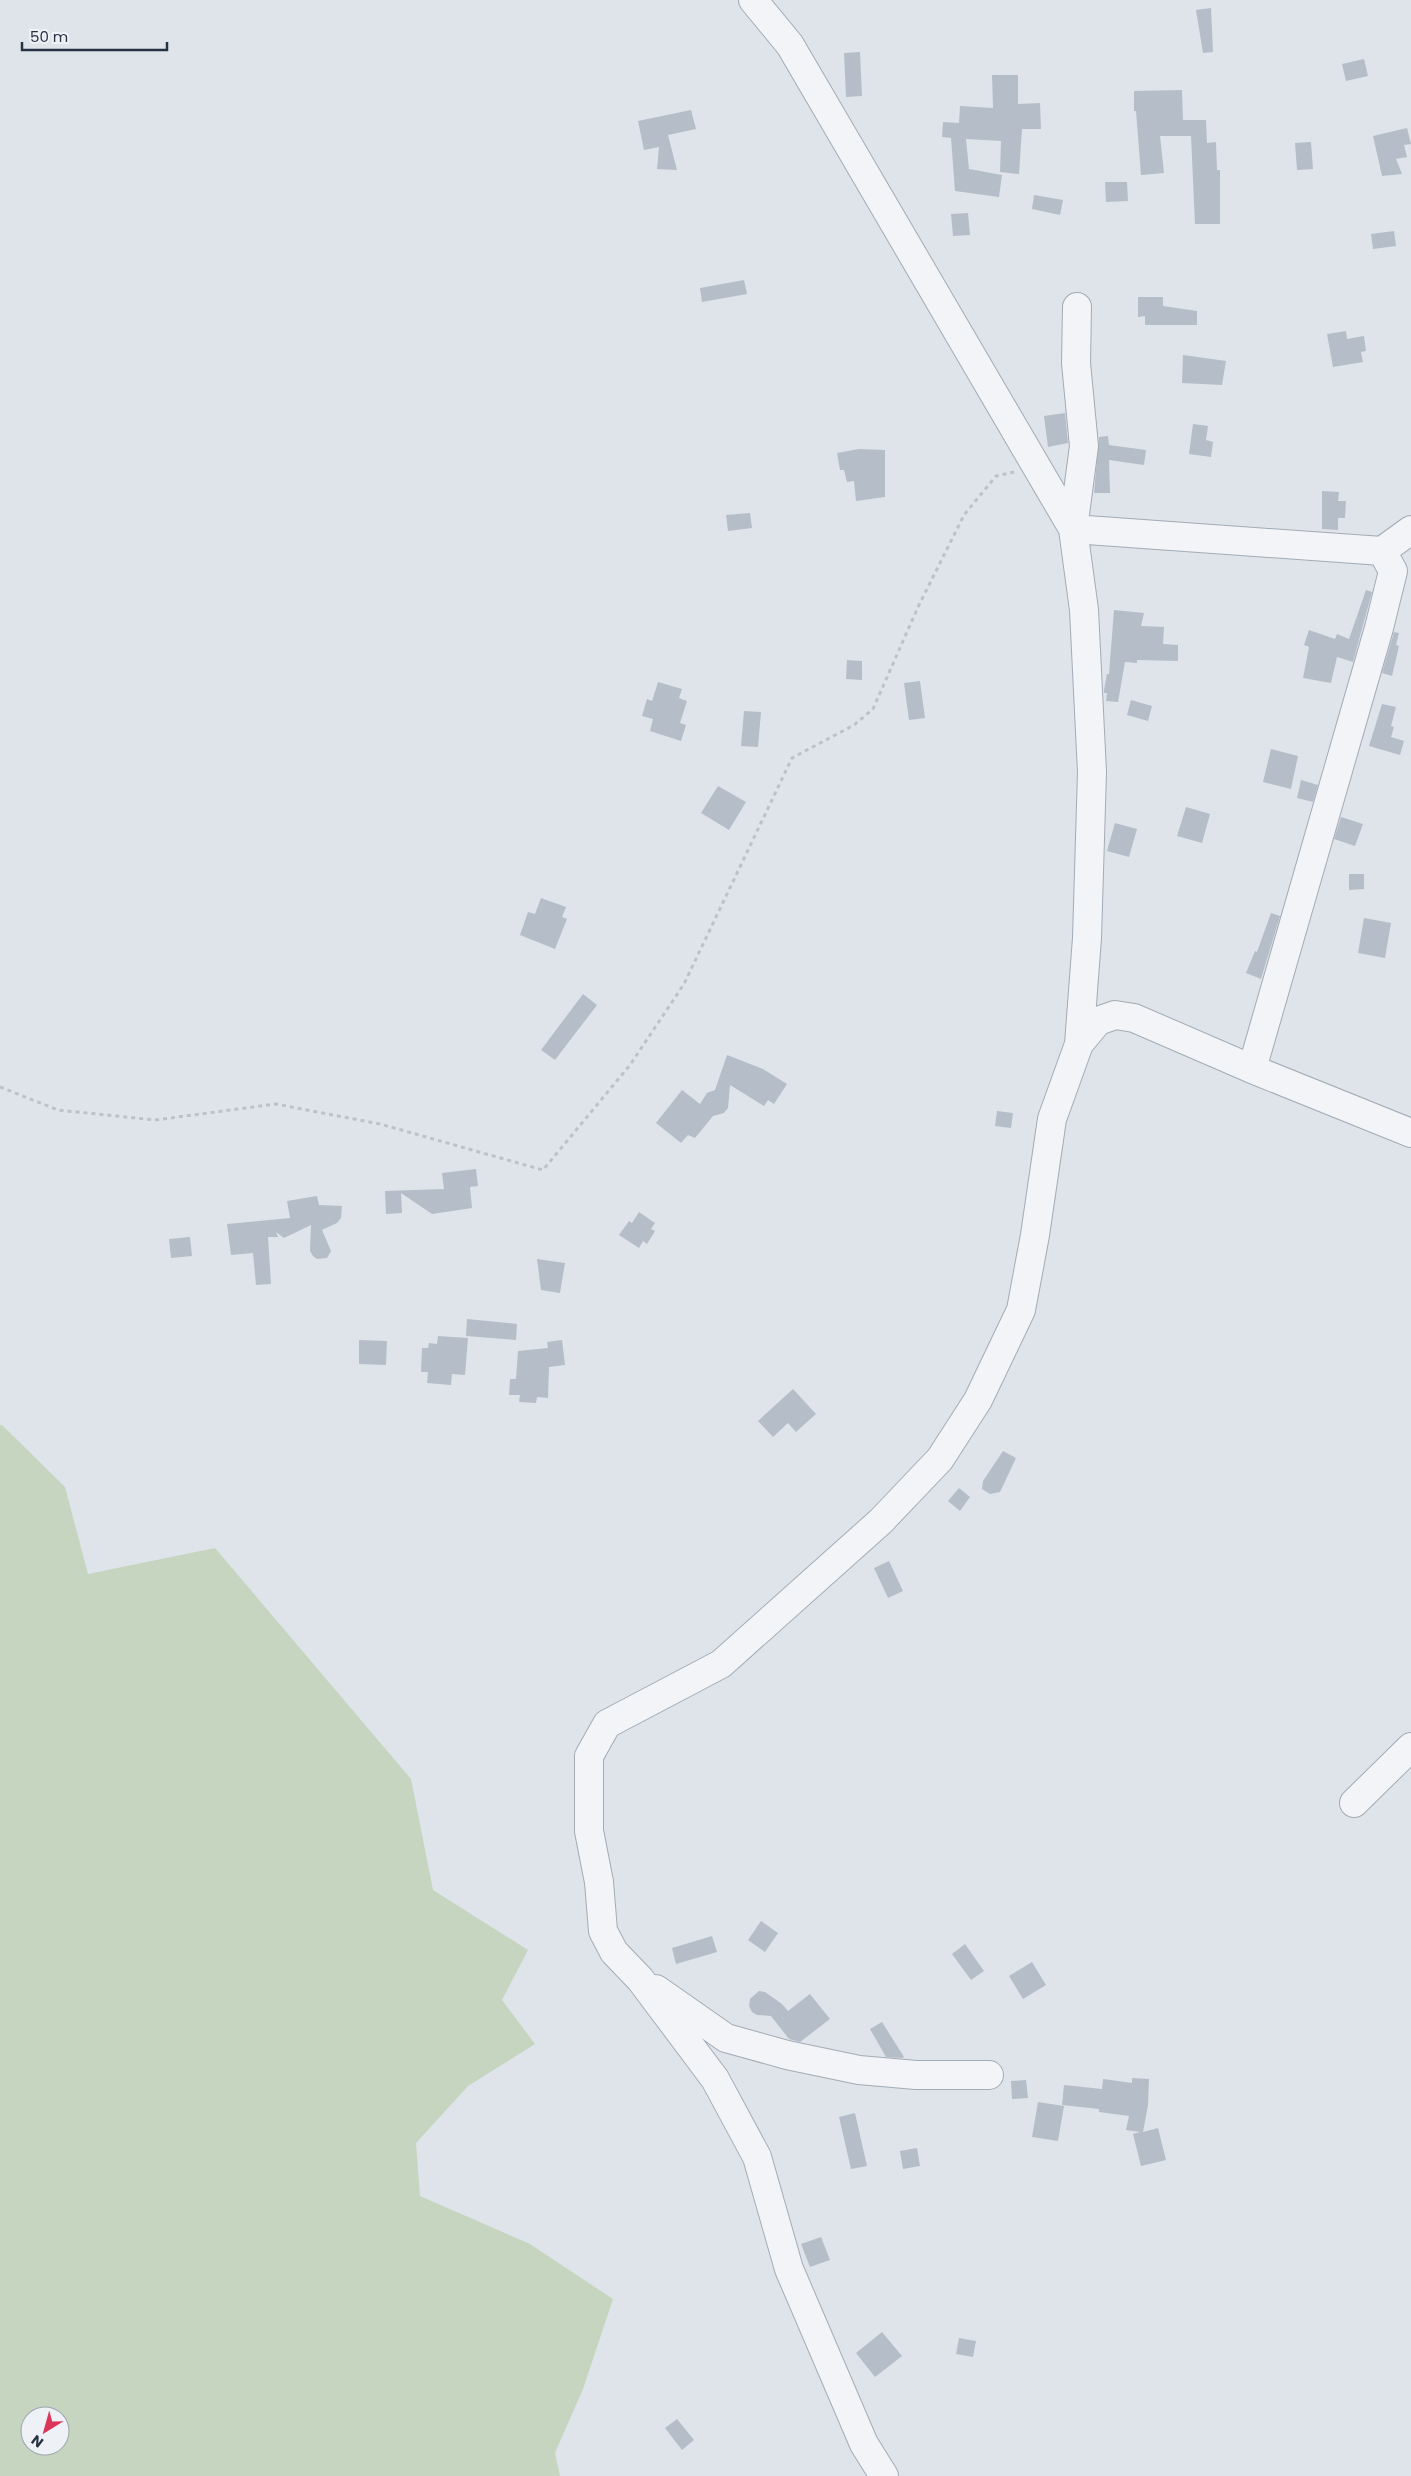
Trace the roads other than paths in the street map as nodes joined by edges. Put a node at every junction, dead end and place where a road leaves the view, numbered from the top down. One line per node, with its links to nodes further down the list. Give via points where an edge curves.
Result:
1 (753, 0): 3 (street, via 790,45)
2 (1077, 306): 3 (street, via 1076,363 1084,446)
3 (1073, 529): 5 (street); 6 (street, via 1084,610 1092,772 1087,938)
4 (1411, 530): 5 (street)
5 (1382, 551): 7 (street, via 1393,571 1379,628)
6 (1079, 1044): 7 (street, via 1098,1021 1115,1015 1134,1018); 11 (street, via 1052,1119 1020,1310 978,1400 940,1459 881,1521 721,1664 607,1724 589,1756 589,1831 599,1882 603,1931 614,1952)
7 (1252, 1069): 8 (street)
8 (1411, 1133)
9 (1411, 1747): 10 (street)
10 (1354, 1803)
11 (640, 1979): 12 (street); 14 (street)
12 (726, 2038): 13 (street, via 859,2070); 14 (street)
13 (989, 2075)
14 (715, 2080): 15 (street, via 757,2157 789,2269 864,2444)
15 (884, 2476)

